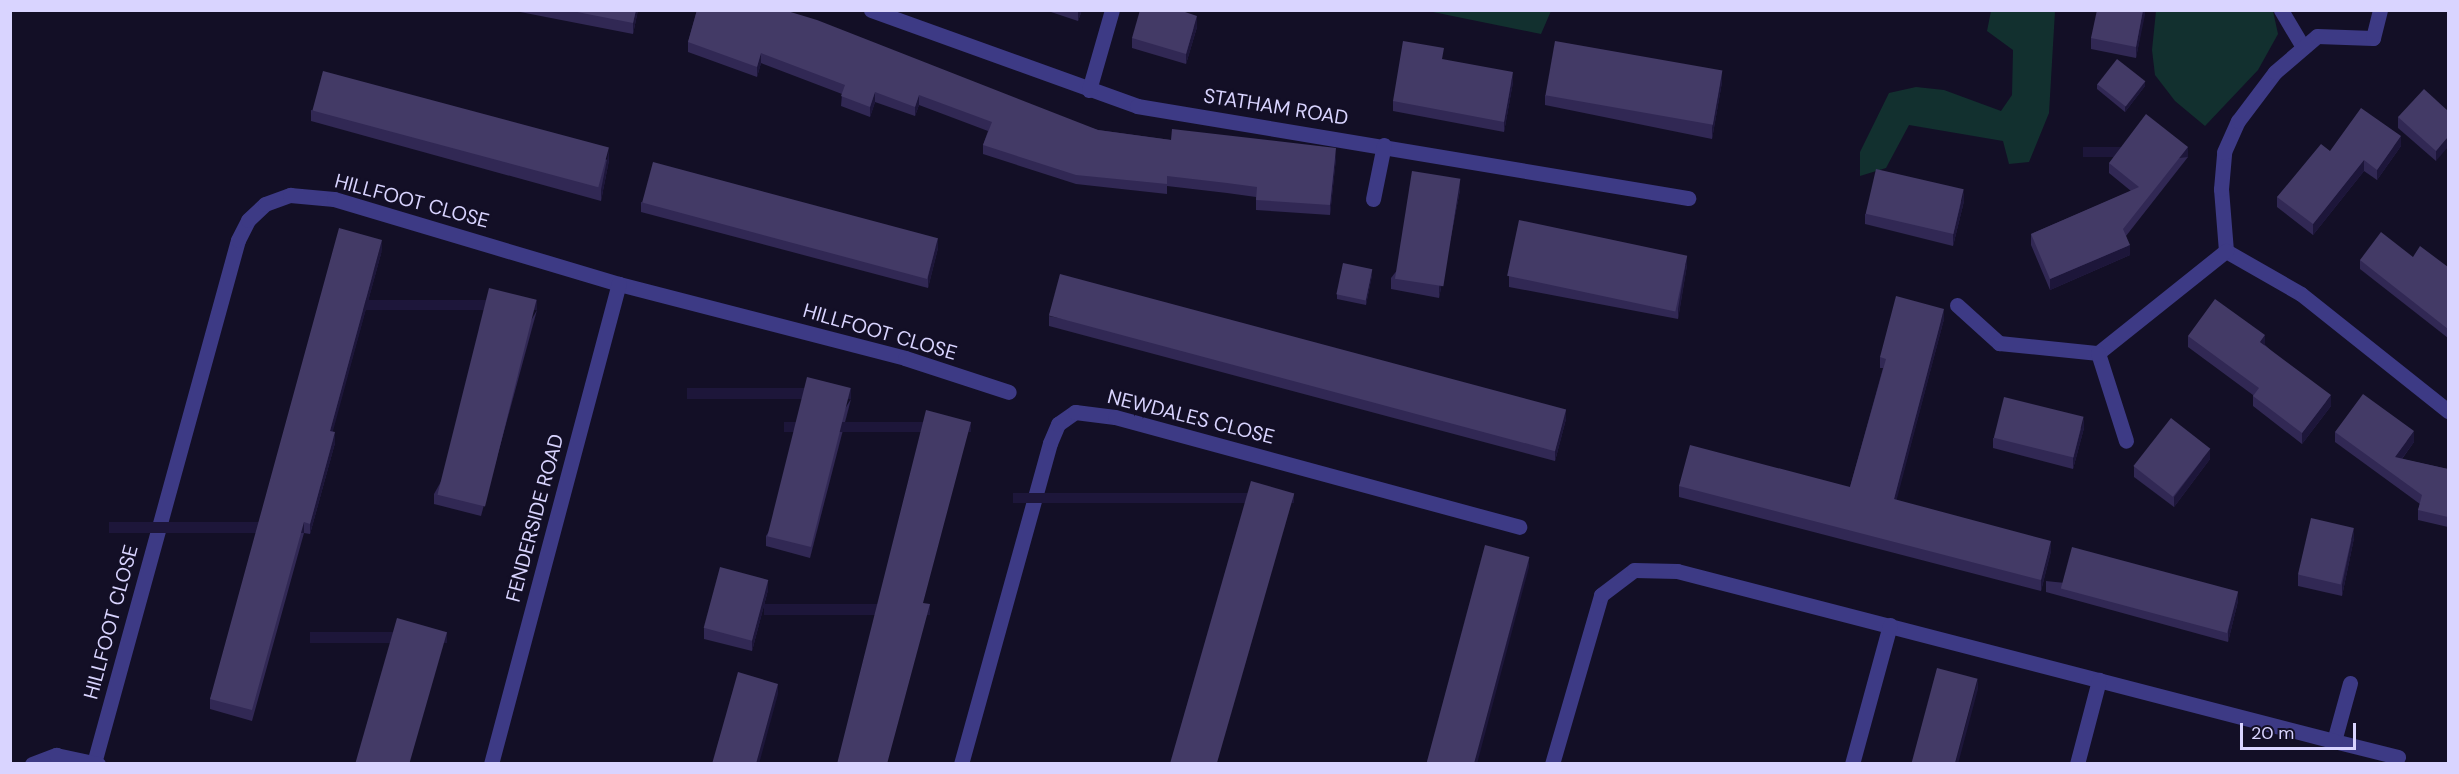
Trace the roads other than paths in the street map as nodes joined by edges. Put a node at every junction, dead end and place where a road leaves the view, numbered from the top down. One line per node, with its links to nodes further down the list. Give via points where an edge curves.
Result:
1 (871, 10): 6 (street, STATHAM ROAD)
2 (1112, 10): 6 (street)
3 (2281, 10): 5 (street)
4 (2380, 10): 5 (street, via 2373,38 2317,36)
5 (2303, 48): 10 (street, via 2275,72 2238,121 2224,152 2221,189)
6 (1089, 90): 7 (street, STATHAM ROAD, via 1175,114)
7 (1384, 145): 8 (street, STATHAM ROAD); 9 (street)
8 (1688, 198)
9 (1373, 199)
10 (2226, 251): 13 (street); 15 (street, via 2301,294)
11 (619, 284): 14 (street, HILLFOOT CLOSE, via 905,358); 23 (street, HILLFOOT CLOSE, via 334,199 290,195 265,204 248,220 220,297); 25 (street, FENDERSIDE ROAD)
12 (1957, 305): 13 (street, via 1999,343)
13 (2098, 353): 16 (street)
14 (1009, 392)
15 (2448, 411)
16 (2126, 441)
17 (1519, 527): 26 (street, NEWDALES CLOSE, via 1115,417 1075,412 1058,424 1050,443)
18 (1890, 625): 19 (street); 27 (street, via 1677,571 1634,570 1601,595); 28 (street)
19 (2099, 680): 21 (street); 29 (street)
20 (2350, 683): 21 (street)
21 (2334, 741): 22 (street)
22 (2398, 757)
23 (96, 763): 24 (street, via 56,755)
24 (32, 764)
25 (491, 764)
26 (961, 764)
27 (1552, 764)
28 (1852, 764)
29 (2077, 764)

